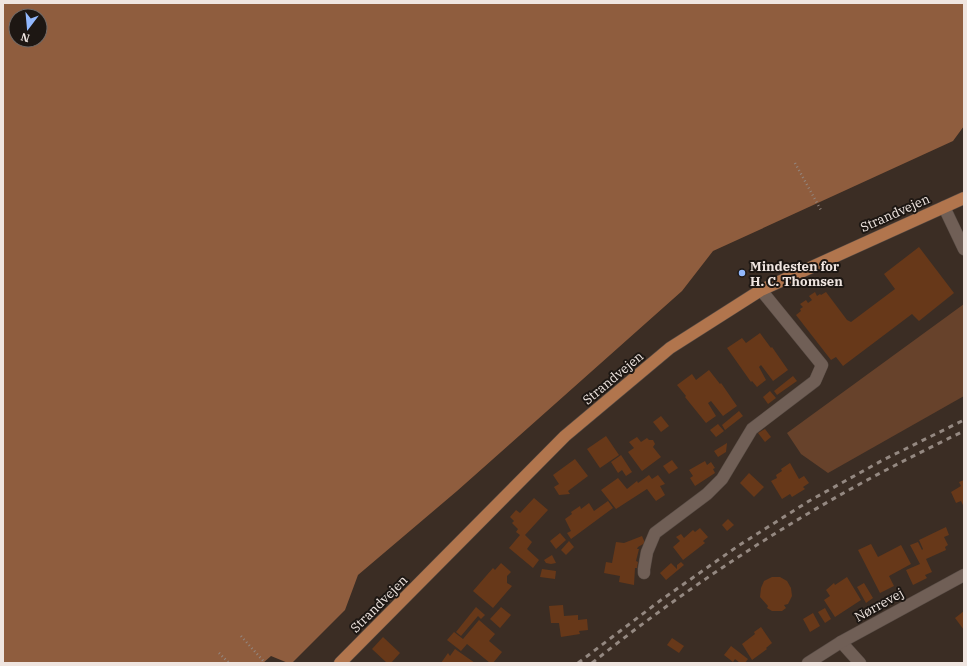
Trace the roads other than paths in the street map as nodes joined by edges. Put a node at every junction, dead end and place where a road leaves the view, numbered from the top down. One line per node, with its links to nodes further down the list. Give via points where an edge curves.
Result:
1 (964, 198): 2 (main road, Strandvejen)
2 (944, 207): 3 (street); 4 (main road, Strandvejen)
3 (964, 249)
4 (761, 290): 5 (street, via 822,365 816,381 752,429 722,479 655,533 647,552); 8 (main road, Strandvejen, via 670,348 565,436)
5 (644, 573)
6 (964, 575): 7 (street, Nørrevej)
7 (841, 642): 9 (street, Nørrevej); 10 (street)
8 (340, 663)
9 (808, 663)
10 (860, 663)

